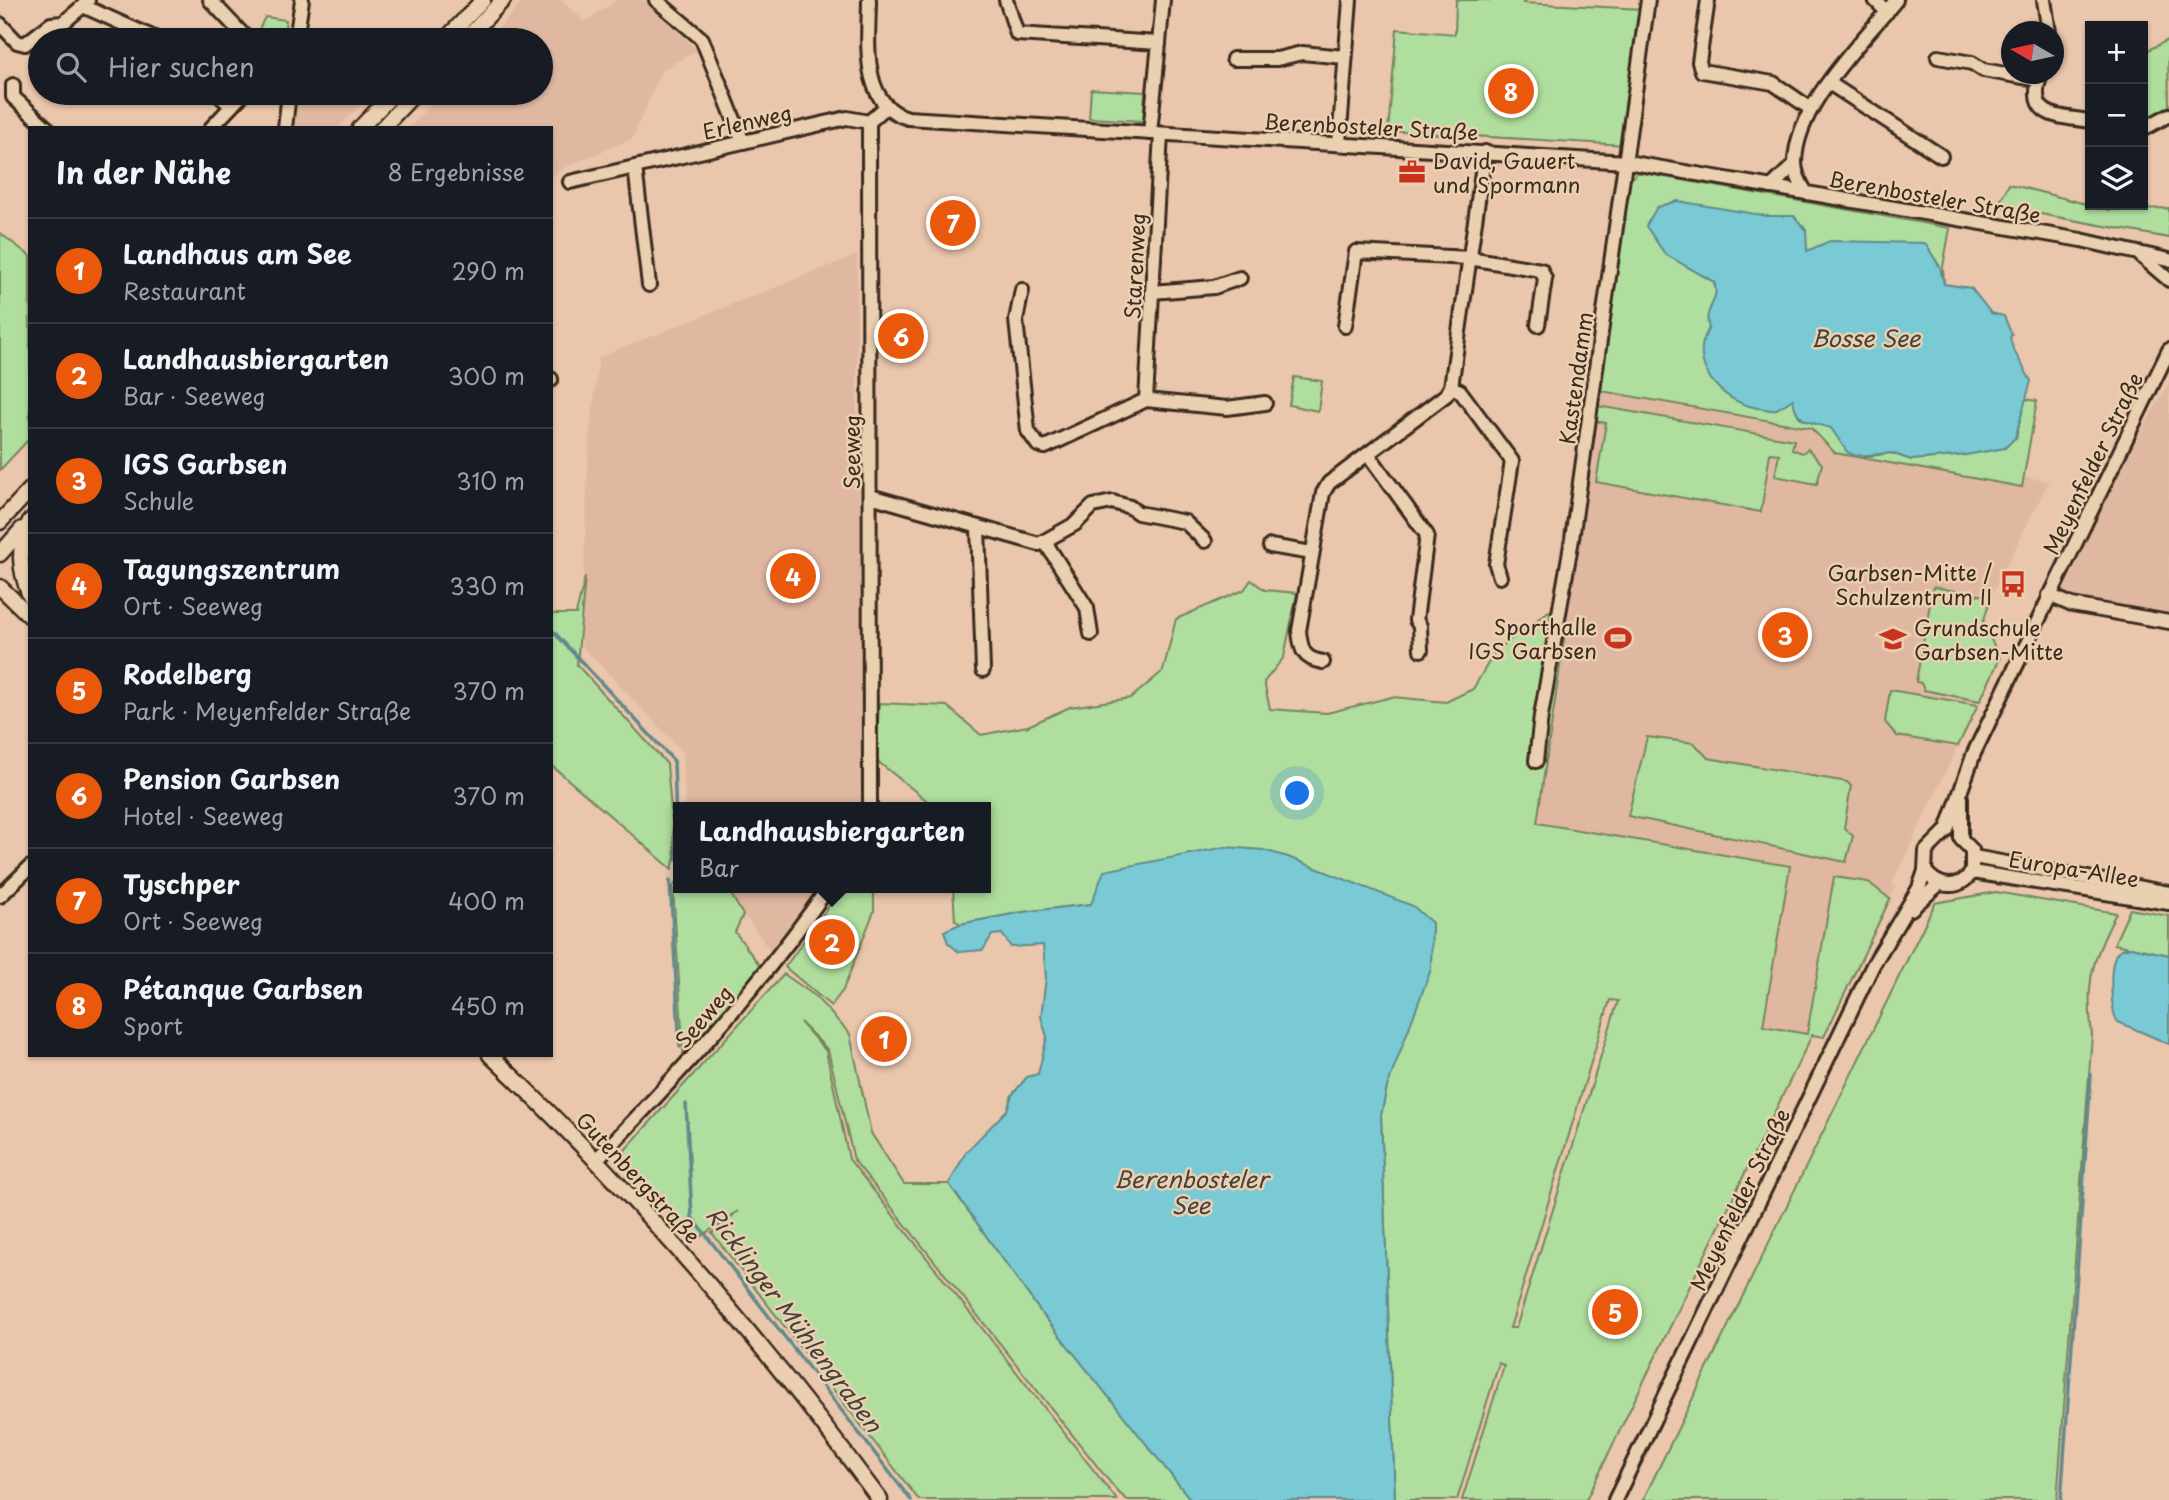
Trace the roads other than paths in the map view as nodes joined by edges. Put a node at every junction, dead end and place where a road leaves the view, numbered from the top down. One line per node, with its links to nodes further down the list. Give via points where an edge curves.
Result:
1 (210, 0): 21 (street)
2 (302, 0): 22 (street)
3 (483, 0): 23 (main road)
4 (503, 0): 24 (main road)
5 (656, 0): 50 (street, via 702,39)
6 (869, 0): 38 (street, via 872,76)
7 (1006, 0): 26 (street, via 1017,34)
8 (1163, 0): 26 (street, Starenweg)
9 (1350, 0): 27 (street)
10 (1648, 0): 54 (street, Kastendamm)
11 (1708, 0): 39 (street, via 1699,62 1702,71 1773,83)
12 (1875, 0): 16 (street)
13 (1896, 0): 16 (street)
14 (2044, 0): 17 (street)
15 (86, 3): 19 (street, via 64,23); 20 (street)
16 (1887, 12): 31 (street)
17 (2047, 21)
18 (0, 24): 25 (street, via 17,42)
19 (46, 28)
20 (135, 28)
21 (237, 28)
22 (298, 28)
23 (456, 28)
24 (476, 28)
25 (28, 42)
26 (1159, 43): 49 (street, Starenweg)
27 (1345, 57): 29 (street, via 1302,53 1277,59); 51 (street)
28 (1938, 57): 30 (street)
29 (1233, 59)
30 (2001, 72)
31 (1829, 83): 39 (street); 53 (street)
32 (2039, 84): 41 (street, via 2036,98 2046,113)
33 (13, 85): 43 (street, via 13,97)
34 (288, 105): 45 (street)
35 (382, 105): 46 (main road)
36 (404, 105): 47 (main road)
37 (231, 106): 44 (street)
38 (887, 106): 42 (street); 49 (street, Berenbosteler Straße, via 908,118)
39 (1811, 109): 55 (street)
40 (2169, 116): 48 (street)
41 (2085, 120)
42 (869, 122): 50 (street, Erlenweg, via 847,118); 76 (street, Seeweg)
43 (45, 126)
44 (213, 126)
45 (285, 126)
46 (362, 126)
47 (384, 126)
48 (2148, 126)
49 (1156, 133): 51 (street, Berenbosteler Straße); 67 (street, Starenweg)
50 (743, 142): 56 (street, Erlenweg)
51 (1339, 143): 52 (street, Berenbosteler Straße)
52 (1485, 152): 54 (street, Berenbosteler Straße); 61 (street)
53 (1941, 156)
54 (1627, 162): 58 (street, Berenbosteler Straße); 97 (street, Kastendamm)
55 (1795, 164): 58 (street); 59 (street)
56 (635, 167): 57 (street, Erlenweg); 65 (street)
57 (569, 182)
58 (1771, 187): 59 (street, Berenbosteler Straße)
59 (1806, 193): 60 (street, Berenbosteler Straße)
60 (2138, 253): 62 (street, Berenbosteler Straße); 64 (street)
61 (1469, 258): 68 (street, via 1544,273); 69 (street, via 1356,252); 71 (street)
62 (2169, 260)
63 (1240, 278): 67 (street, via 1214,287)
64 (2169, 281)
65 (649, 285)
66 (1022, 290): 72 (street, via 1016,320 1027,431 1032,441 1045,447)
67 (1152, 292): 72 (street, Starenweg)
68 (1538, 325)
69 (1345, 326)
70 (2169, 351): 89 (street, Meyenfelder Straße)
71 (1451, 387): 74 (street); 87 (street, via 1460,391 1511,461 1496,564)
72 (1146, 400): 73 (street, via 1227,408)
73 (1265, 403)
74 (1368, 454): 85 (street, via 1325,487); 94 (street, via 1427,535 1416,620)
75 (28, 492): 77 (main road)
76 (870, 496): 81 (street); 99 (street, Seeweg)
77 (6, 511): 78 (main road)
78 (0, 522)
79 (28, 522): 86 (main road)
80 (28, 526): 91 (main road, via 20,549)
81 (978, 527): 83 (street, via 1030,543); 96 (street)
82 (1205, 541): 83 (street, via 1185,522 1138,513 1112,502 1093,506 1075,524)
83 (1045, 542): 93 (street, via 1087,608)
84 (1270, 546): 85 (street)
85 (1312, 552): 95 (street, via 1299,631 1301,650 1310,660)
86 (0, 554)
87 (1500, 577)
88 (0, 587): 91 (main road)
89 (2049, 596): 92 (street, via 2072,605); 98 (street, Meyenfelder Straße)
90 (0, 606): 91 (main road)
91 (26, 606)
92 (2169, 622)
93 (1091, 634)
94 (1421, 650)
95 (1323, 662)
96 (983, 670)
97 (1536, 761)
98 (1961, 783): 100 (street, Meyenfelder Straße); 101 (street, Meyenfelder Straße)
99 (870, 802)
100 (1942, 837): 101 (street); 104 (street, Meyenfelder Straße, via 1926,851)
101 (1962, 839): 102 (street)
102 (1974, 857): 105 (street); 107 (street, Europa-Allee)
103 (28, 869): 109 (street)
104 (1925, 871): 106 (street); 111 (street, Meyenfelder Straße)
105 (1972, 872): 106 (street, Meyenfelder Straße, via 1955,885); 110 (street, Europa-Allee)
106 (1939, 884): 111 (street, Meyenfelder Straße)
107 (2169, 892)
108 (824, 893): 113 (street, Seeweg, via 776,961 696,1056)
109 (0, 896)
110 (2169, 903)
111 (1902, 917): 115 (street, Meyenfelder Straße, via 1872,965)
112 (492, 1057): 113 (main road, Gutenbergstraße)
113 (596, 1160): 114 (main road, Gutenbergstraße, via 704,1276)
114 (880, 1500)
115 (1615, 1500)

